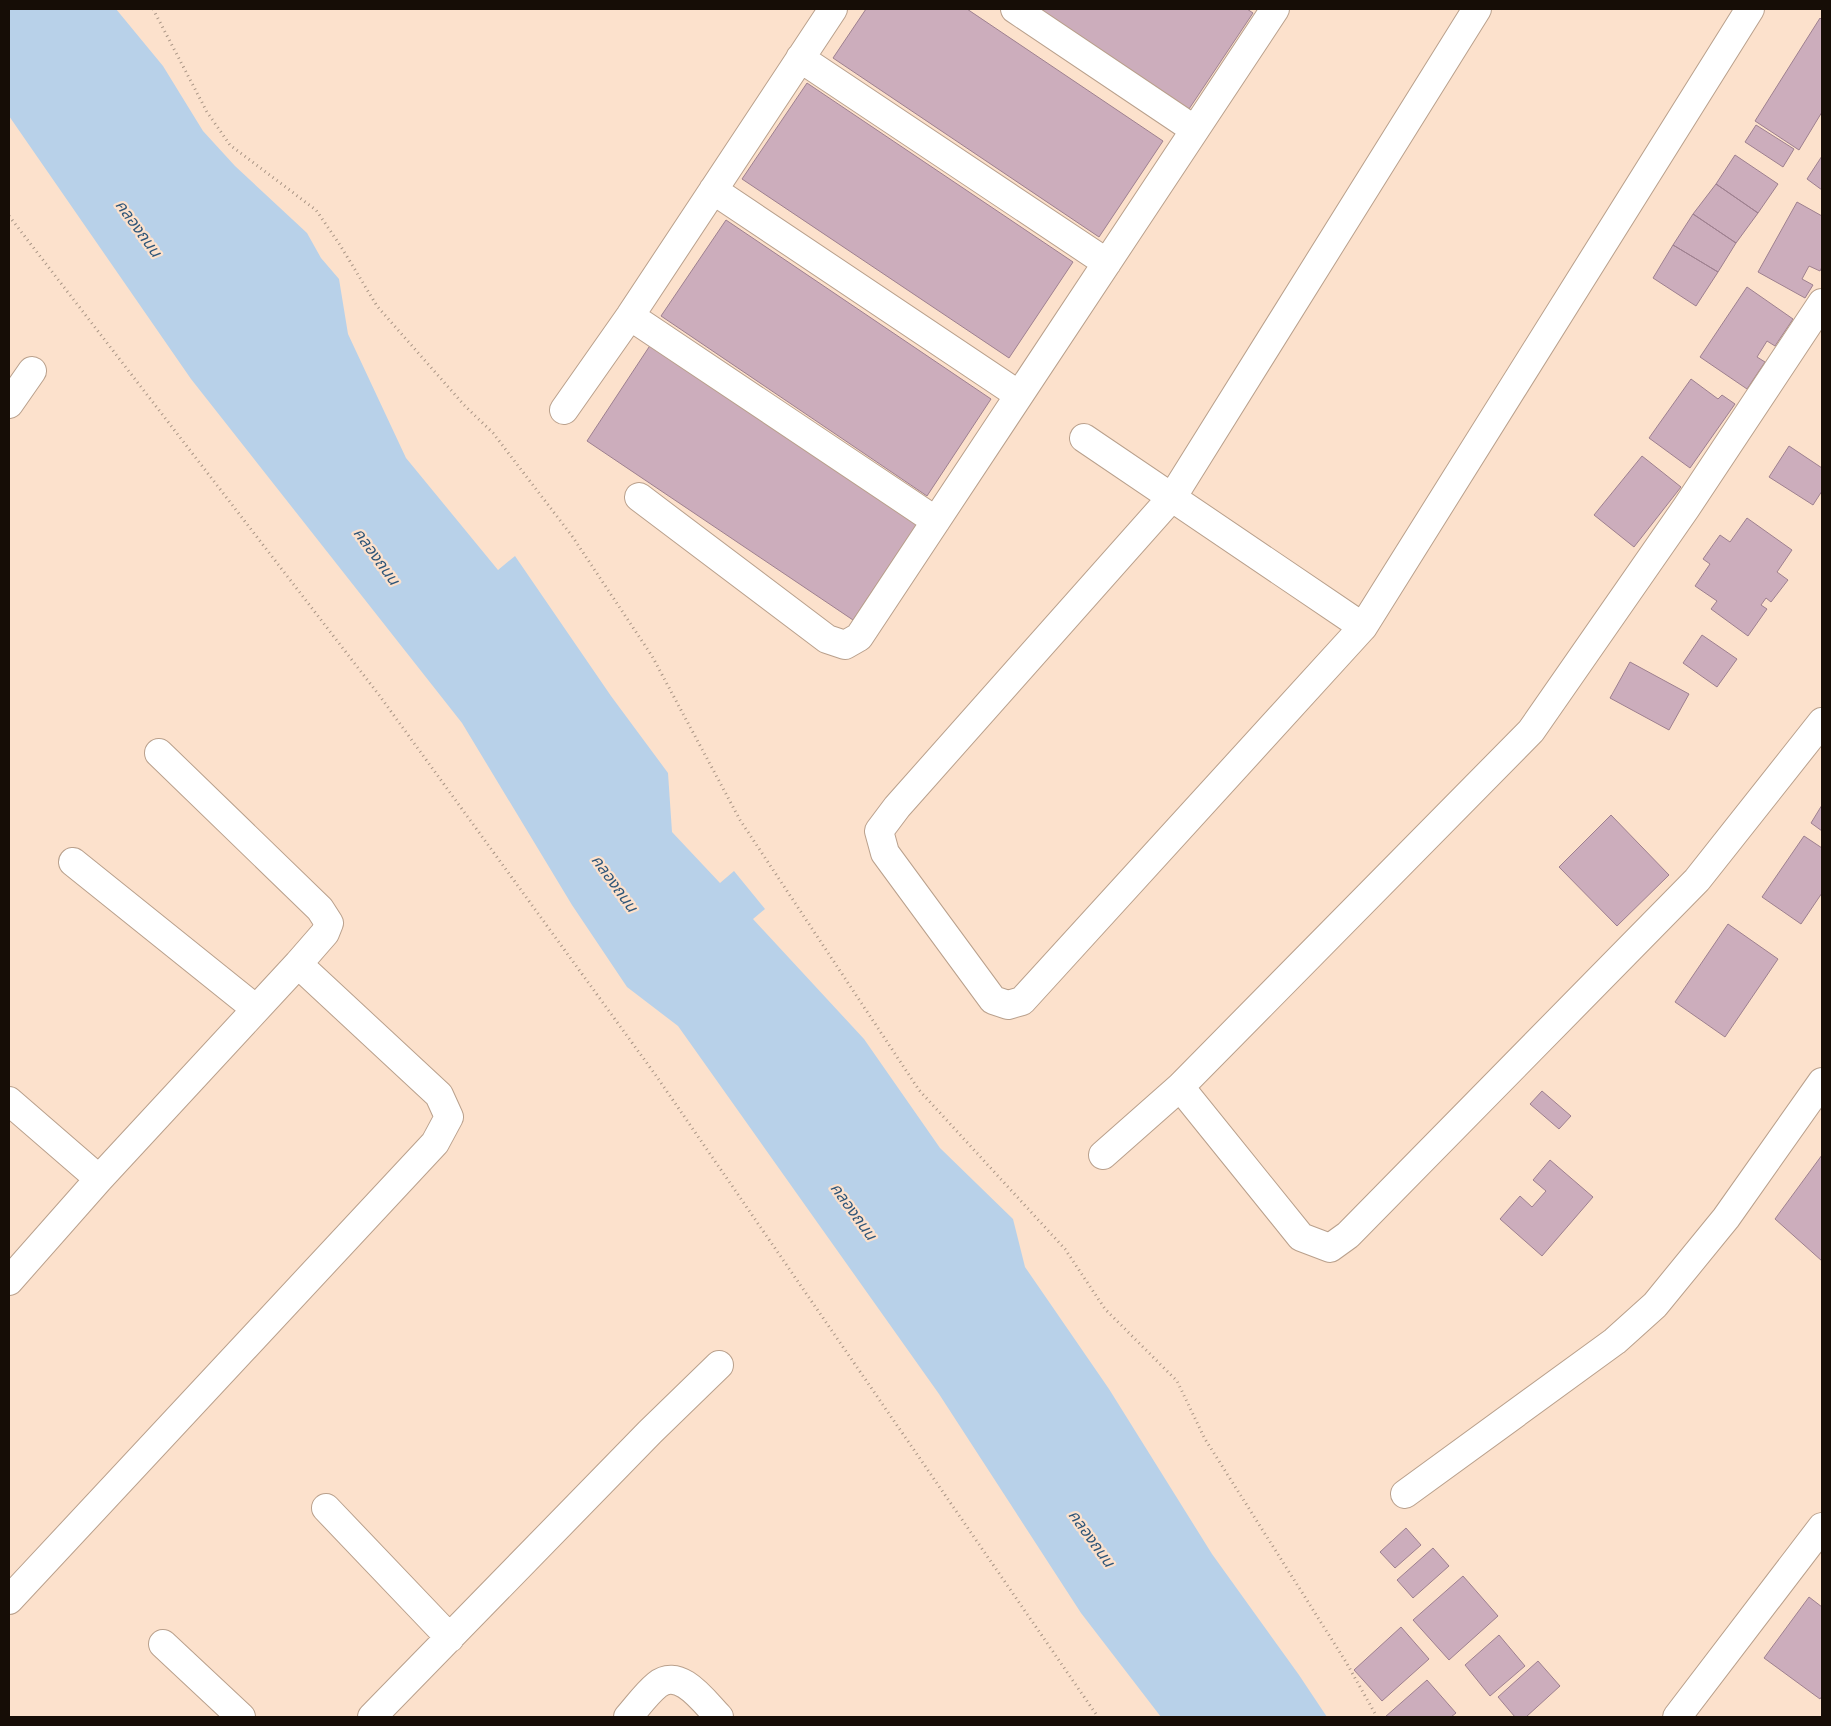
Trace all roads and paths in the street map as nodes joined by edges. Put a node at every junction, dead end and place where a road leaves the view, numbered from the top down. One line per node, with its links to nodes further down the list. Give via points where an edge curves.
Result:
1 (153, 9): 46 (path, via 207,112 230,145 316,210 377,306 464,405 493,433 572,536 652,656 740,820 919,1090 1065,1249 1105,1309 1177,1381 1205,1439)
2 (833, 9): 7 (street)
3 (1015, 9): 8 (street)
4 (1275, 9): 8 (street)
5 (1477, 9): 19 (street)
6 (1750, 9): 22 (street)
7 (800, 58): 9 (street); 11 (street)
8 (1195, 130): 11 (street)
9 (713, 190): 13 (street); 15 (street)
10 (9, 216): 45 (path, via 379,695 651,1069)
11 (1106, 263): 15 (street)
12 (1822, 303): 29 (street, via 1686,508 1531,731)
13 (630, 316): 17 (street); 21 (street)
14 (32, 371): 16 (street)
15 (1019, 395): 21 (street)
16 (9, 404)
17 (564, 410)
18 (1084, 438): 19 (street)
19 (1173, 496): 22 (street); 22 (street, via 897,807 880,831 885,854 993,1000 1008,1005 1022,1001)
20 (639, 497): 21 (street, via 827,639 845,645 859,637)
21 (936, 521)
22 (1363, 627)
23 (1822, 722): 29 (street, via 1697,880 1348,1235 1330,1248 1302,1238)
24 (159, 753): 26 (street, via 320,909 329,923 325,933)
25 (73, 862): 27 (street)
26 (298, 964): 27 (street); 38 (street, via 439,1095 449,1117 435,1143)
27 (256, 1010): 32 (street)
28 (1822, 1082): 35 (street, via 1726,1218 1655,1305 1616,1340)
29 (1180, 1087): 31 (street)
30 (9, 1101): 32 (street)
31 (1103, 1155)
32 (99, 1179): 33 (street)
33 (9, 1281)
34 (719, 1364): 39 (street)
35 (1406, 1494)
36 (326, 1508): 39 (street)
37 (1822, 1527): 47 (street)
38 (9, 1600)
39 (450, 1638): 42 (street)
40 (164, 1644): 41 (street)
41 (241, 1717)
42 (372, 1717)
43 (628, 1717): 44 (street, via 658,1684 671,1679 685,1683)
44 (719, 1717)
45 (1098, 1717)
46 (1378, 1717)
47 (1677, 1717)

